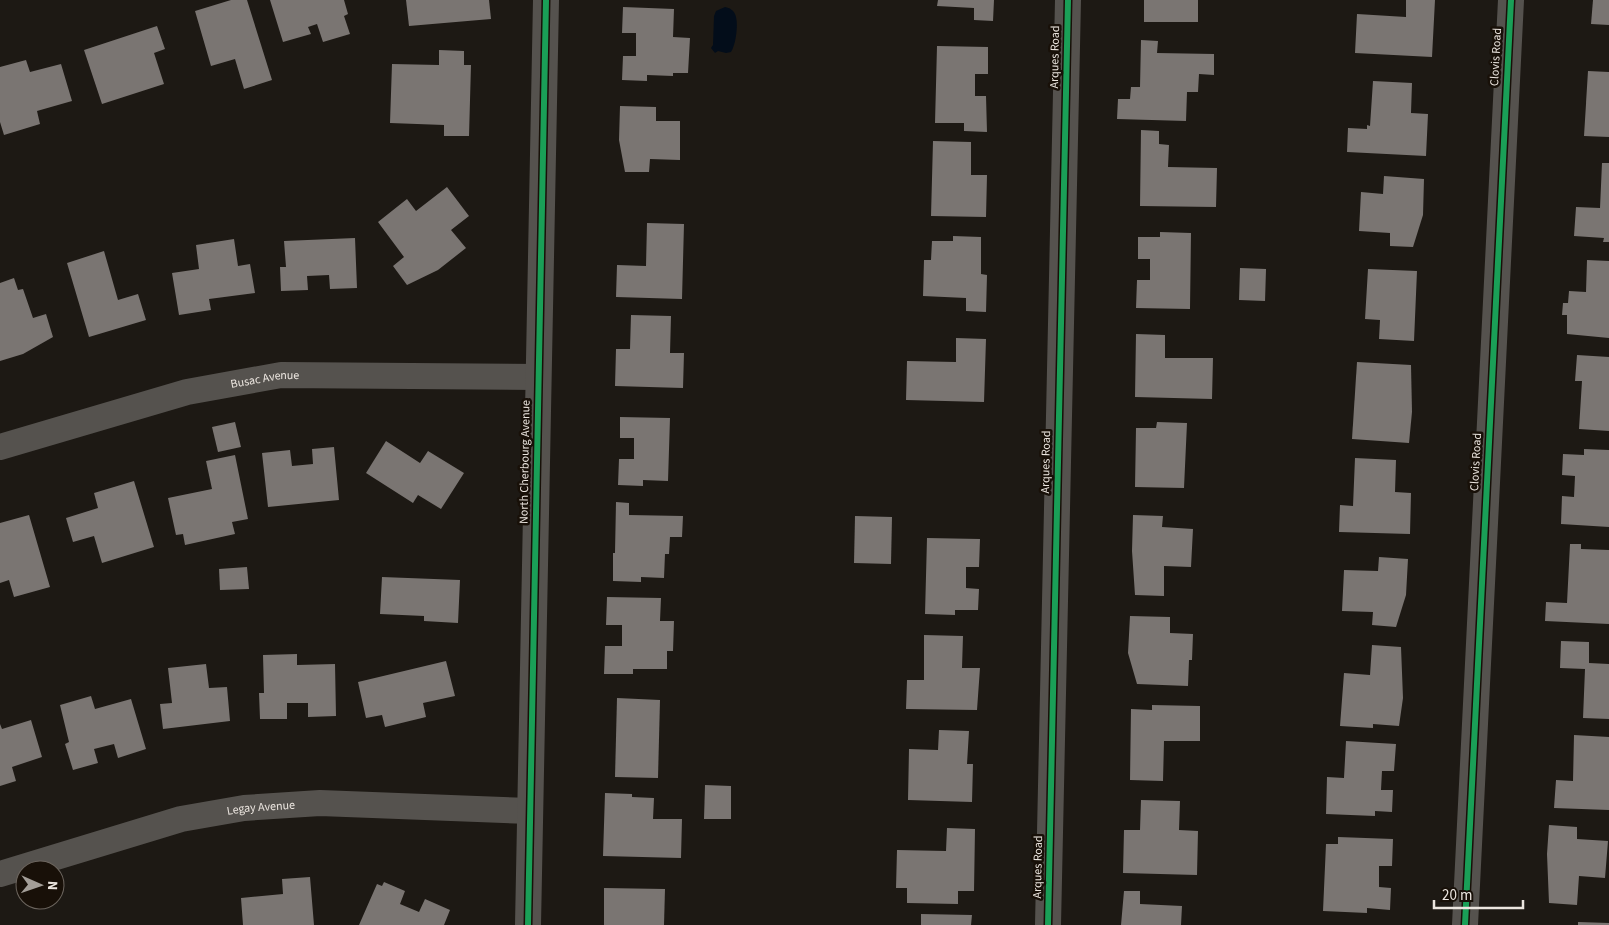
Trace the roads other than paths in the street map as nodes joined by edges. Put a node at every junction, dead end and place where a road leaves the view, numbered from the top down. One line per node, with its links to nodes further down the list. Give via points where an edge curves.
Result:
1 (546, 0): 4 (street, North Cherbourg Avenue)
2 (1068, 0): 9 (street, Arques Road)
3 (1510, 0): 10 (street, Clovis Road)
4 (538, 377): 5 (street, Busac Avenue, via 281,376 187,392); 6 (street, North Cherbourg Avenue)
5 (0, 447)
6 (530, 811): 7 (street, Legay Avenue, via 320,803 244,808 181,820); 8 (street, North Cherbourg Avenue)
7 (0, 874)
8 (528, 925)
9 (1048, 925)
10 (1464, 925)

